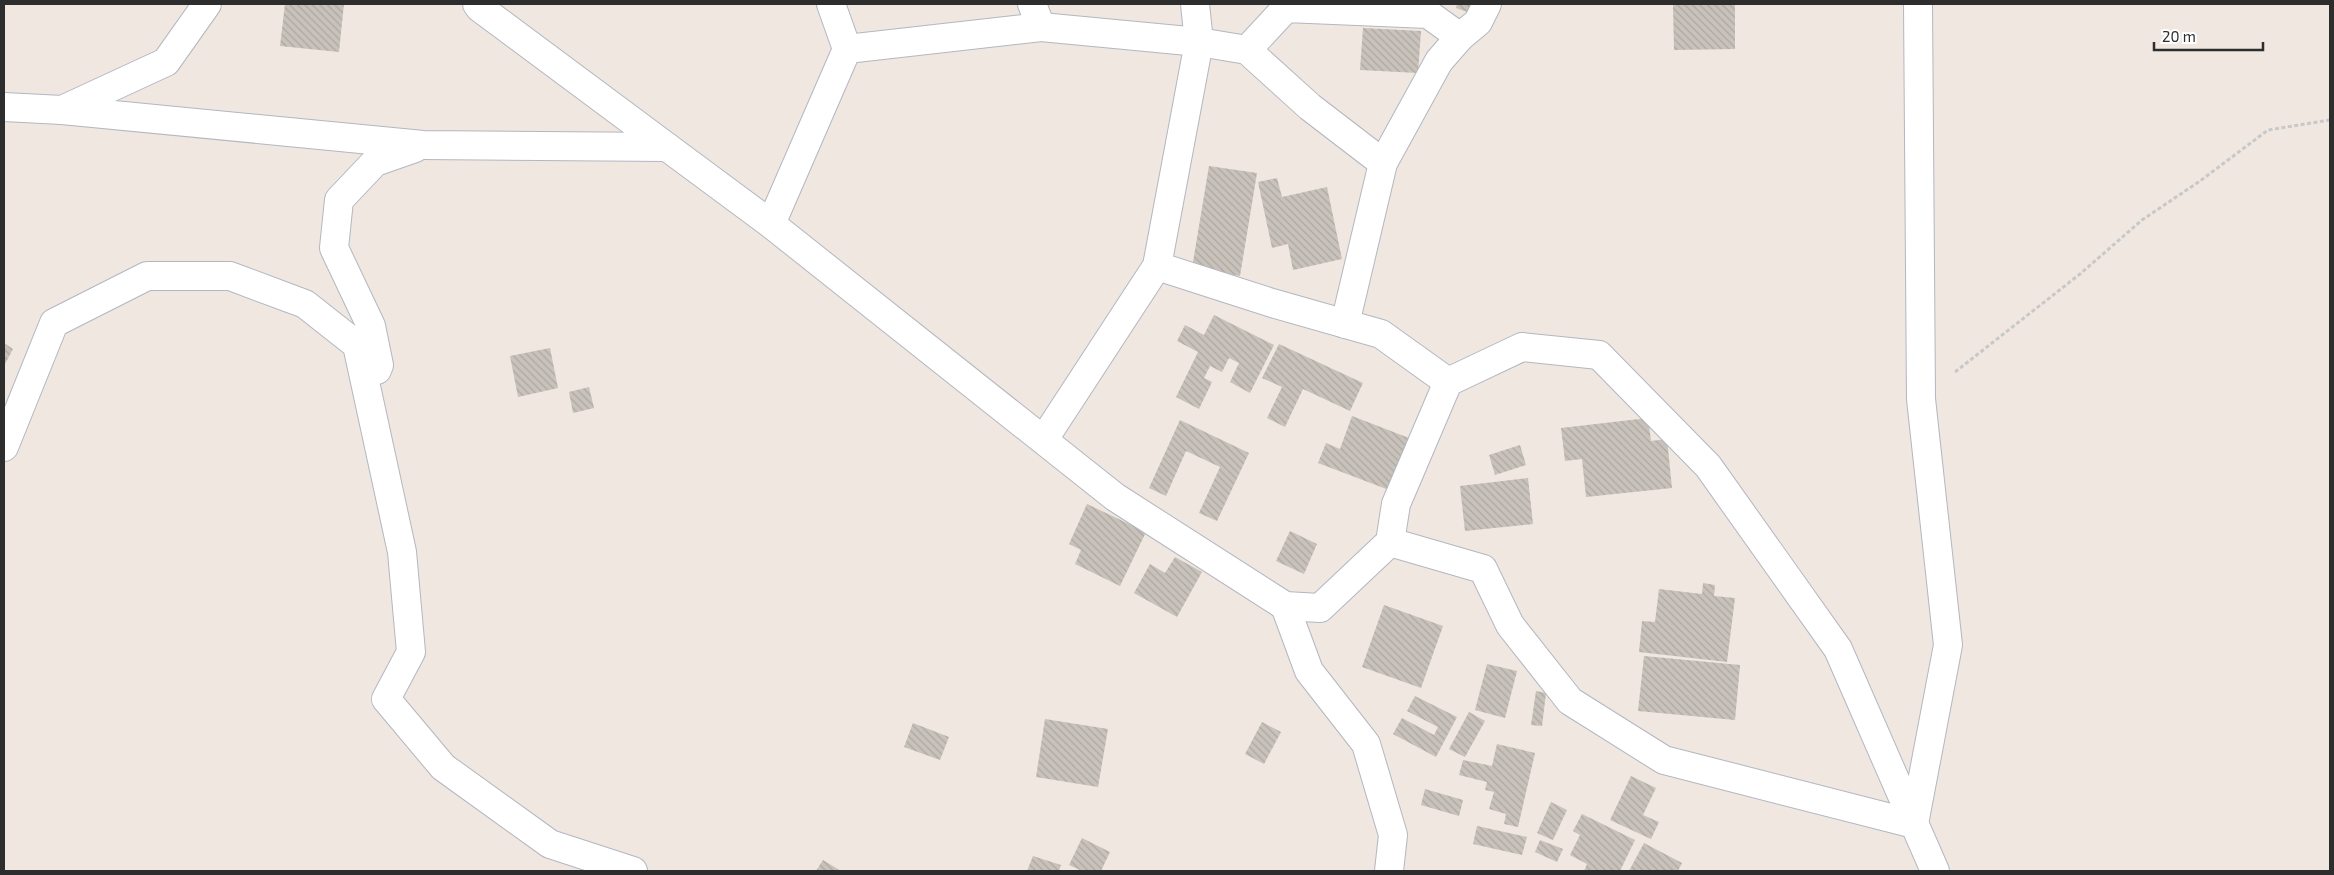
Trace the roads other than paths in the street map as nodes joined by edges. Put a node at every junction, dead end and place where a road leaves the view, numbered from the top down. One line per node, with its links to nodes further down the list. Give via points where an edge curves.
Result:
1 (207, 4): 13 (street, via 166,62)
2 (477, 4): 15 (street)
3 (831, 4): 10 (street)
4 (1195, 4): 9 (street)
5 (1487, 4): 8 (street, via 1478,22)
6 (1918, 4): 26 (street, via 1921,399 1948,646)
7 (1036, 16): 9 (street); 10 (street)
8 (1460, 37): 11 (street, via 1428,14 1286,8); 16 (street, via 1439,61)
9 (1199, 42): 11 (street); 18 (street)
10 (847, 49): 17 (street)
11 (1247, 50): 16 (street, via 1310,107)
12 (4, 107): 13 (street)
13 (62, 110): 14 (street)
14 (423, 145): 15 (street); 21 (street, via 375,162 339,200 334,248 371,326 379,364)
15 (667, 147): 17 (street)
16 (1383, 163): 19 (street)
17 (771, 224): 22 (street)
18 (1157, 266): 19 (street); 22 (street)
19 (1346, 324): 20 (street, via 1381,334)
20 (1448, 382): 24 (street, via 1396,504); 26 (street, via 1522,347 1599,355 1708,466 1838,650)
21 (369, 402): 23 (street, via 357,345 305,304 230,276 147,276 54,324); 27 (street, via 402,552 411,652 386,699 443,767 550,844)
22 (1044, 439): 25 (street, via 1115,496)
23 (4, 446)
24 (1390, 542): 25 (street, via 1320,608); 26 (street, via 1484,569 1510,625 1570,701 1664,760)
25 (1285, 606): 28 (street, via 1309,671 1366,744 1393,835)
26 (1914, 824): 29 (street)
27 (633, 871)
28 (1389, 871)
29 (1935, 871)

